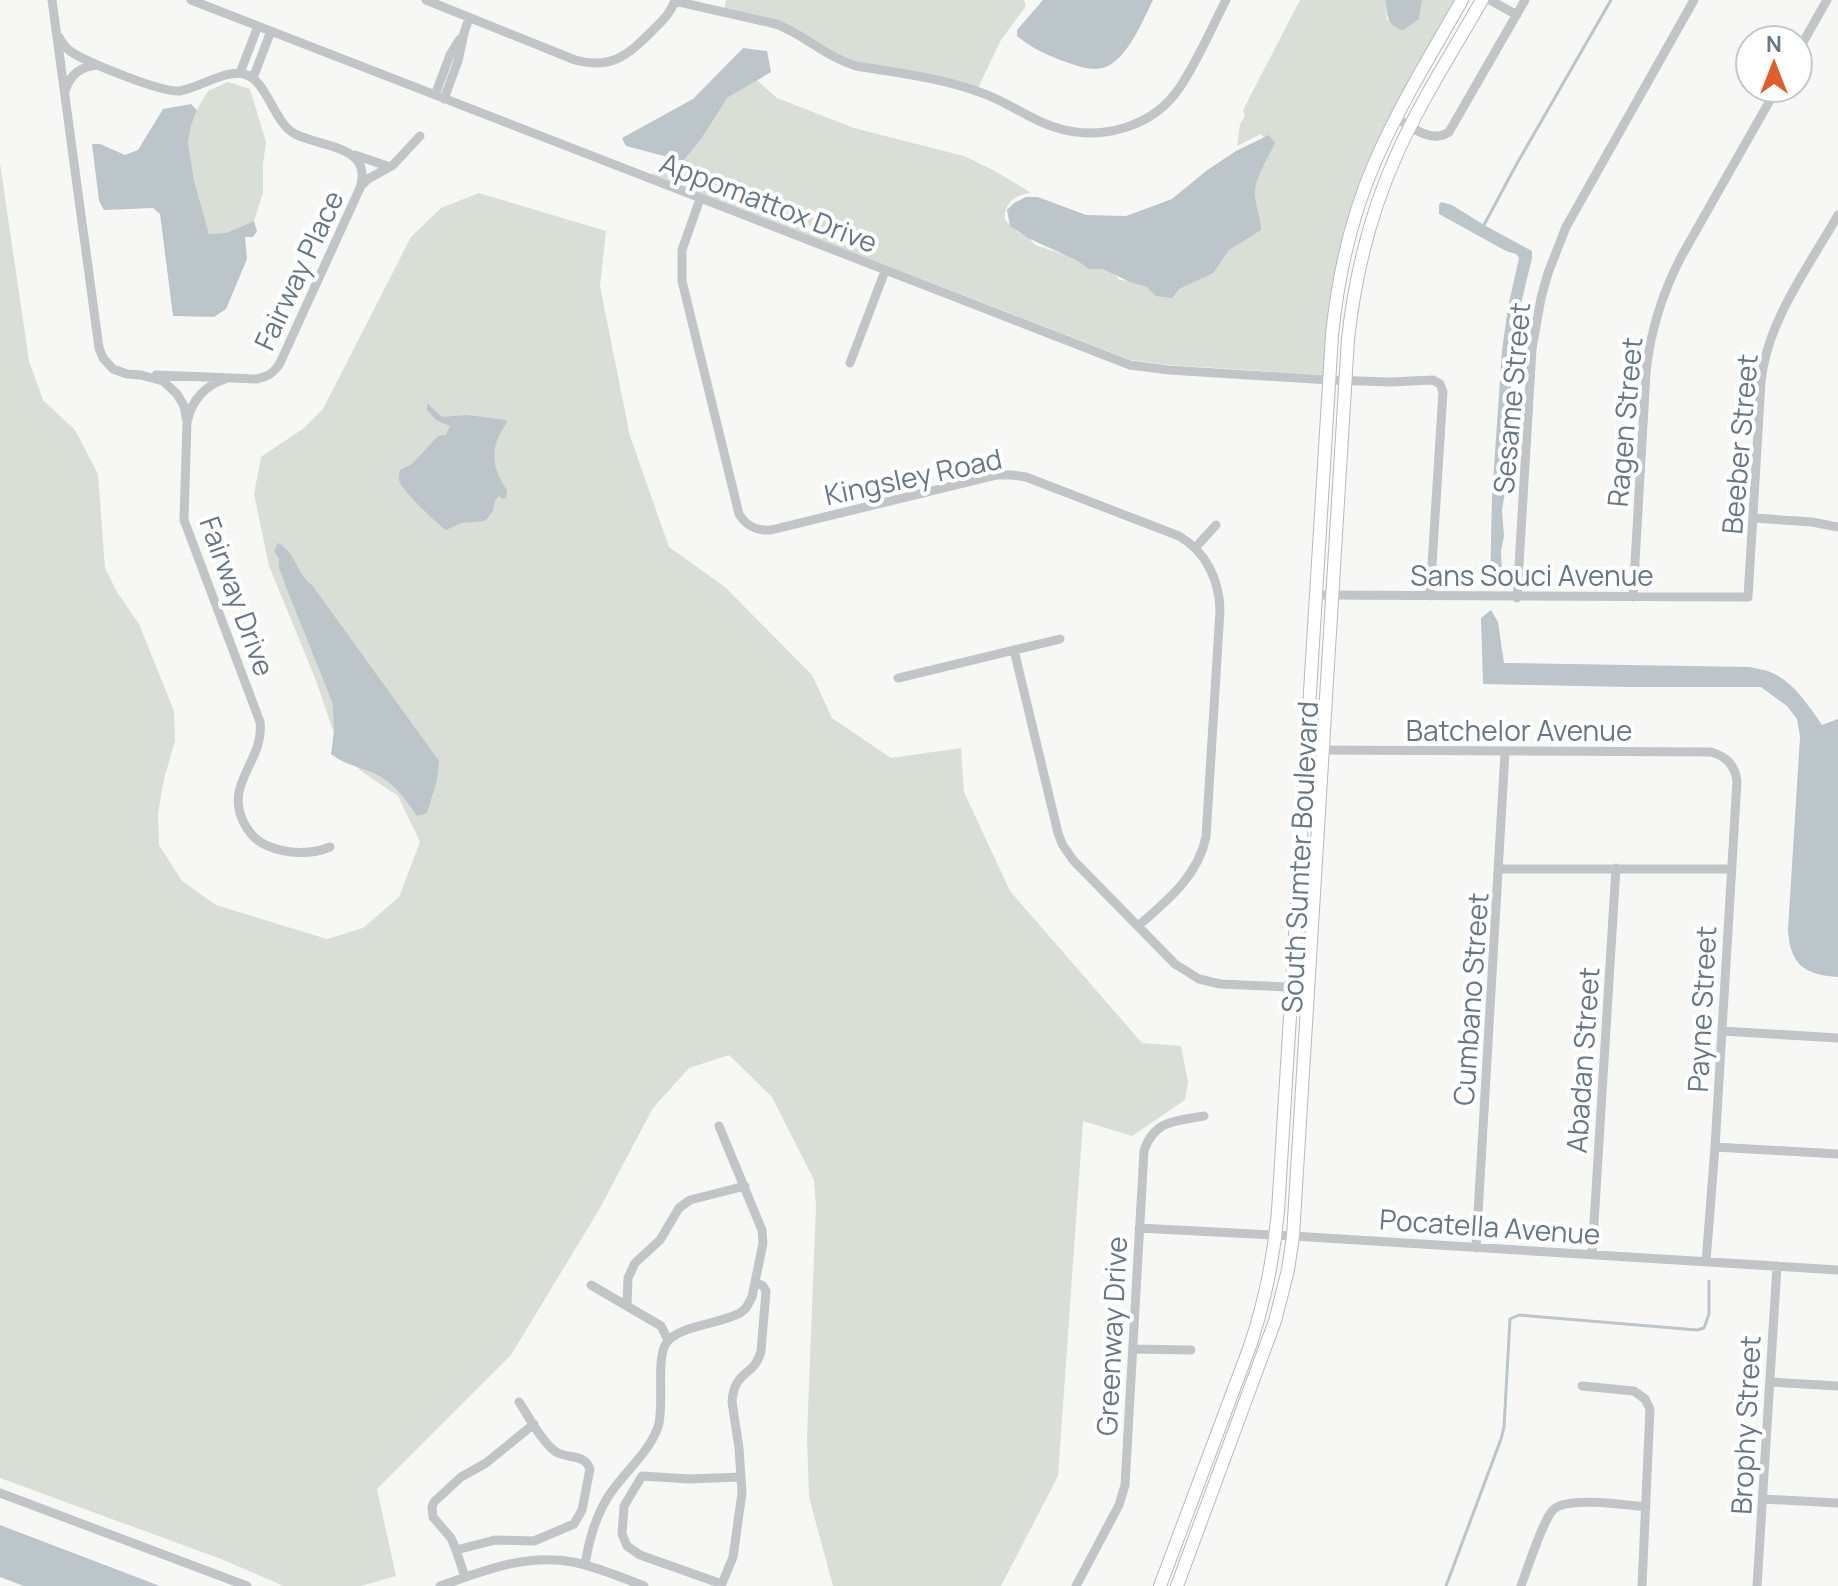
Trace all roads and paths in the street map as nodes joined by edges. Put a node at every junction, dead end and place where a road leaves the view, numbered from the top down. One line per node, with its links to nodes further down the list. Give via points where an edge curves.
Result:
1 (52, 0): 16 (street, Fairway Drive)
2 (191, 0): 15 (street, Appomattox Drive)
3 (426, 0): 13 (street)
4 (675, 0): 5 (street, via 771,22 856,66 975,90 1051,126 1089,134 1134,124 1168,102); 13 (street, via 634,49 601,63 575,60)
5 (1226, 0)
6 (1462, 0): 24 (main road, South Sumter Boulevard)
7 (1482, 0): 25 (main road, South Sumter Boulevard)
8 (1490, 0): 12 (street)
9 (1525, 0): 12 (street)
10 (1694, 0): 48 (street, Sesame Street, via 1576,206 1548,273 1532,349)
11 (1827, 0): 14 (street)
12 (1517, 15): 25 (street, via 1449,132 1434,137)
13 (469, 18): 22 (street, via 450,55)
14 (1813, 24)
15 (258, 26): 17 (street, Appomattox Drive); 19 (street)
16 (55, 27): 18 (street, via 68,50); 21 (street, Fairway Drive)
17 (271, 31): 20 (street); 22 (street, Appomattox Drive)
18 (97, 65): 19 (street, via 175,91); 21 (street, via 74,74)
19 (240, 73): 20 (street)
20 (253, 78): 27 (street, Fairway Place, via 290,131)
21 (65, 96): 34 (street, Fairway Drive, via 99,348 113,369)
22 (439, 97): 30 (street, Appomattox Drive)
23 (1768, 104): 46 (street, Ragen Street, via 1671,276 1655,320 1646,373)
24 (1396, 118): 25 (street); 36 (main road, South Sumter Boulevard, via 1374,164 1342,264)
25 (1410, 126): 37 (main road, South Sumter Boulevard, via 1361,258)
26 (420, 136): 28 (street)
27 (349, 153): 28 (street, Fairway Place); 29 (street, Fairway Place, via 362,168)
28 (390, 167): 29 (street)
29 (360, 188): 35 (street, Fairway Place, via 277,368 263,378)
30 (700, 199): 32 (street, Appomattox Drive); 42 (street, Kingsley Road, via 682,250 682,281 739,514 749,525 771,530 1012,475 1170,533)
31 (1838, 215): 39 (street, Beeber Street, via 1778,320 1765,354)
32 (885, 271): 33 (street); 36 (street, Appomattox Drive, via 1130,365)
33 (850, 363)
34 (141, 375): 35 (street, Fairway Place); 38 (street, Fairway Drive, via 171,387)
35 (236, 378): 38 (street, via 207,388)
36 (1329, 380): 37 (street, Appomattox Drive); 43 (main road, South Sumter Boulevard)
37 (1346, 380): 44 (main road, South Sumter Boulevard); 45 (street, Appomattox Drive, via 1433,380 1442,388)
38 (187, 422): 56 (street, Fairway Drive, via 184,520 260,722 259,742 238,791 240,815 251,834 270,847 315,852)
39 (1754, 518): 41 (street); 47 (street, Beeber Street)
40 (1216, 525): 42 (street)
41 (1838, 527)
42 (1195, 548): 60 (street, via 1214,577 1220,601 1206,837 1190,876)
43 (1315, 595): 44 (street, Sans Souci Avenue); 52 (main road, South Sumter Boulevard)
44 (1332, 595): 45 (street, Sans Souci Avenue); 53 (main road, South Sumter Boulevard)
45 (1430, 596): 48 (street, Sans Souci Avenue)
46 (1633, 597): 47 (street, Sans Souci Avenue); 48 (street, Sans Souci Avenue)
47 (1748, 597)
48 (1517, 598)
49 (1060, 639): 50 (street)
50 (1014, 650): 51 (street); 60 (street, via 1062,844)
51 (898, 678)
52 (1306, 750): 53 (street, Batchelor Avenue); 61 (main road, South Sumter Boulevard)
53 (1323, 751): 54 (street, Batchelor Avenue); 62 (main road, South Sumter Boulevard)
54 (1505, 752): 55 (street, Batchelor Avenue, via 1711,752); 58 (street, Cumbano Street)
55 (1729, 761): 59 (street, Payne Street, via 1737,781)
56 (330, 847)
57 (1616, 868): 58 (street); 59 (street); 74 (street, Abadan Street)
58 (1500, 869): 73 (street, Cumbano Street)
59 (1732, 869): 63 (street, Payne Street)
60 (1138, 926): 61 (street, via 1175,964 1199,979)
61 (1292, 988): 62 (street); 71 (main road, South Sumter Boulevard)
62 (1308, 988): 72 (main road, South Sumter Boulevard)
63 (1722, 1031): 64 (street); 67 (street, Payne Street)
64 (1838, 1038)
65 (1204, 1116): 70 (street, Greenway Drive, via 1161,1126 1146,1143)
66 (719, 1126): 69 (street)
67 (1715, 1147): 68 (street); 75 (street, Payne Street)
68 (1838, 1154)
69 (745, 1186): 78 (street, via 762,1230); 80 (street, via 690,1200 679,1208 660,1240 635,1263 628,1278)
70 (1139, 1228): 71 (street, Pocatella Avenue); 82 (street, Greenway Drive)
71 (1276, 1235): 72 (street, Pocatella Avenue); 106 (main road, South Sumter Boulevard, via 1255,1332)
72 (1293, 1236): 73 (street, Pocatella Avenue); 107 (main road, South Sumter Boulevard, via 1270,1336)
73 (1476, 1248): 74 (street, Pocatella Avenue)
74 (1592, 1255): 75 (street, Pocatella Avenue)
75 (1706, 1262): 76 (street, Pocatella Avenue)
76 (1777, 1266): 77 (street, Pocatella Avenue); 84 (street, Brophy Street)
77 (1838, 1270)
78 (755, 1282): 81 (street, via 740,1313); 89 (street, via 766,1291 760,1357 739,1377 732,1393)
79 (591, 1285): 80 (street)
80 (627, 1305): 81 (street, via 661,1326)
81 (668, 1340): 90 (street, via 661,1354 661,1412 655,1435)
82 (1133, 1349): 83 (street); 105 (street, Greenway Drive, via 1124,1490)
83 (1191, 1350)
84 (1770, 1382): 86 (street); 94 (street, Brophy Street)
85 (1582, 1386): 97 (street, via 1629,1389 1645,1399 1651,1415)
86 (1838, 1386)
87 (519, 1402): 88 (street)
88 (534, 1424): 93 (street, via 553,1450 588,1464); 98 (street, via 434,1502 433,1517)
89 (741, 1477): 92 (street, via 642,1476); 101 (street, via 733,1557)
90 (612, 1491): 92 (street); 96 (street)
91 (0, 1493): 102 (street)
92 (629, 1498): 101 (street, via 622,1534 627,1546)
93 (585, 1499): 96 (street); 98 (street, via 574,1524 534,1541 495,1540)
94 (1763, 1499): 95 (street); 110 (street, Brophy Street)
95 (1838, 1503)
96 (602, 1506): 99 (street)
97 (1646, 1507): 108 (street, via 1559,1505 1549,1515); 109 (street)
98 (456, 1550): 100 (street)
99 (585, 1565): 100 (street, via 527,1560); 104 (street)
100 (465, 1577): 103 (street)
101 (722, 1585)
102 (247, 1586)
103 (440, 1586)
104 (644, 1586)
105 (1076, 1586)
106 (1160, 1586)
107 (1177, 1586)
108 (1521, 1586)
109 (1642, 1586)
110 (1757, 1586)

